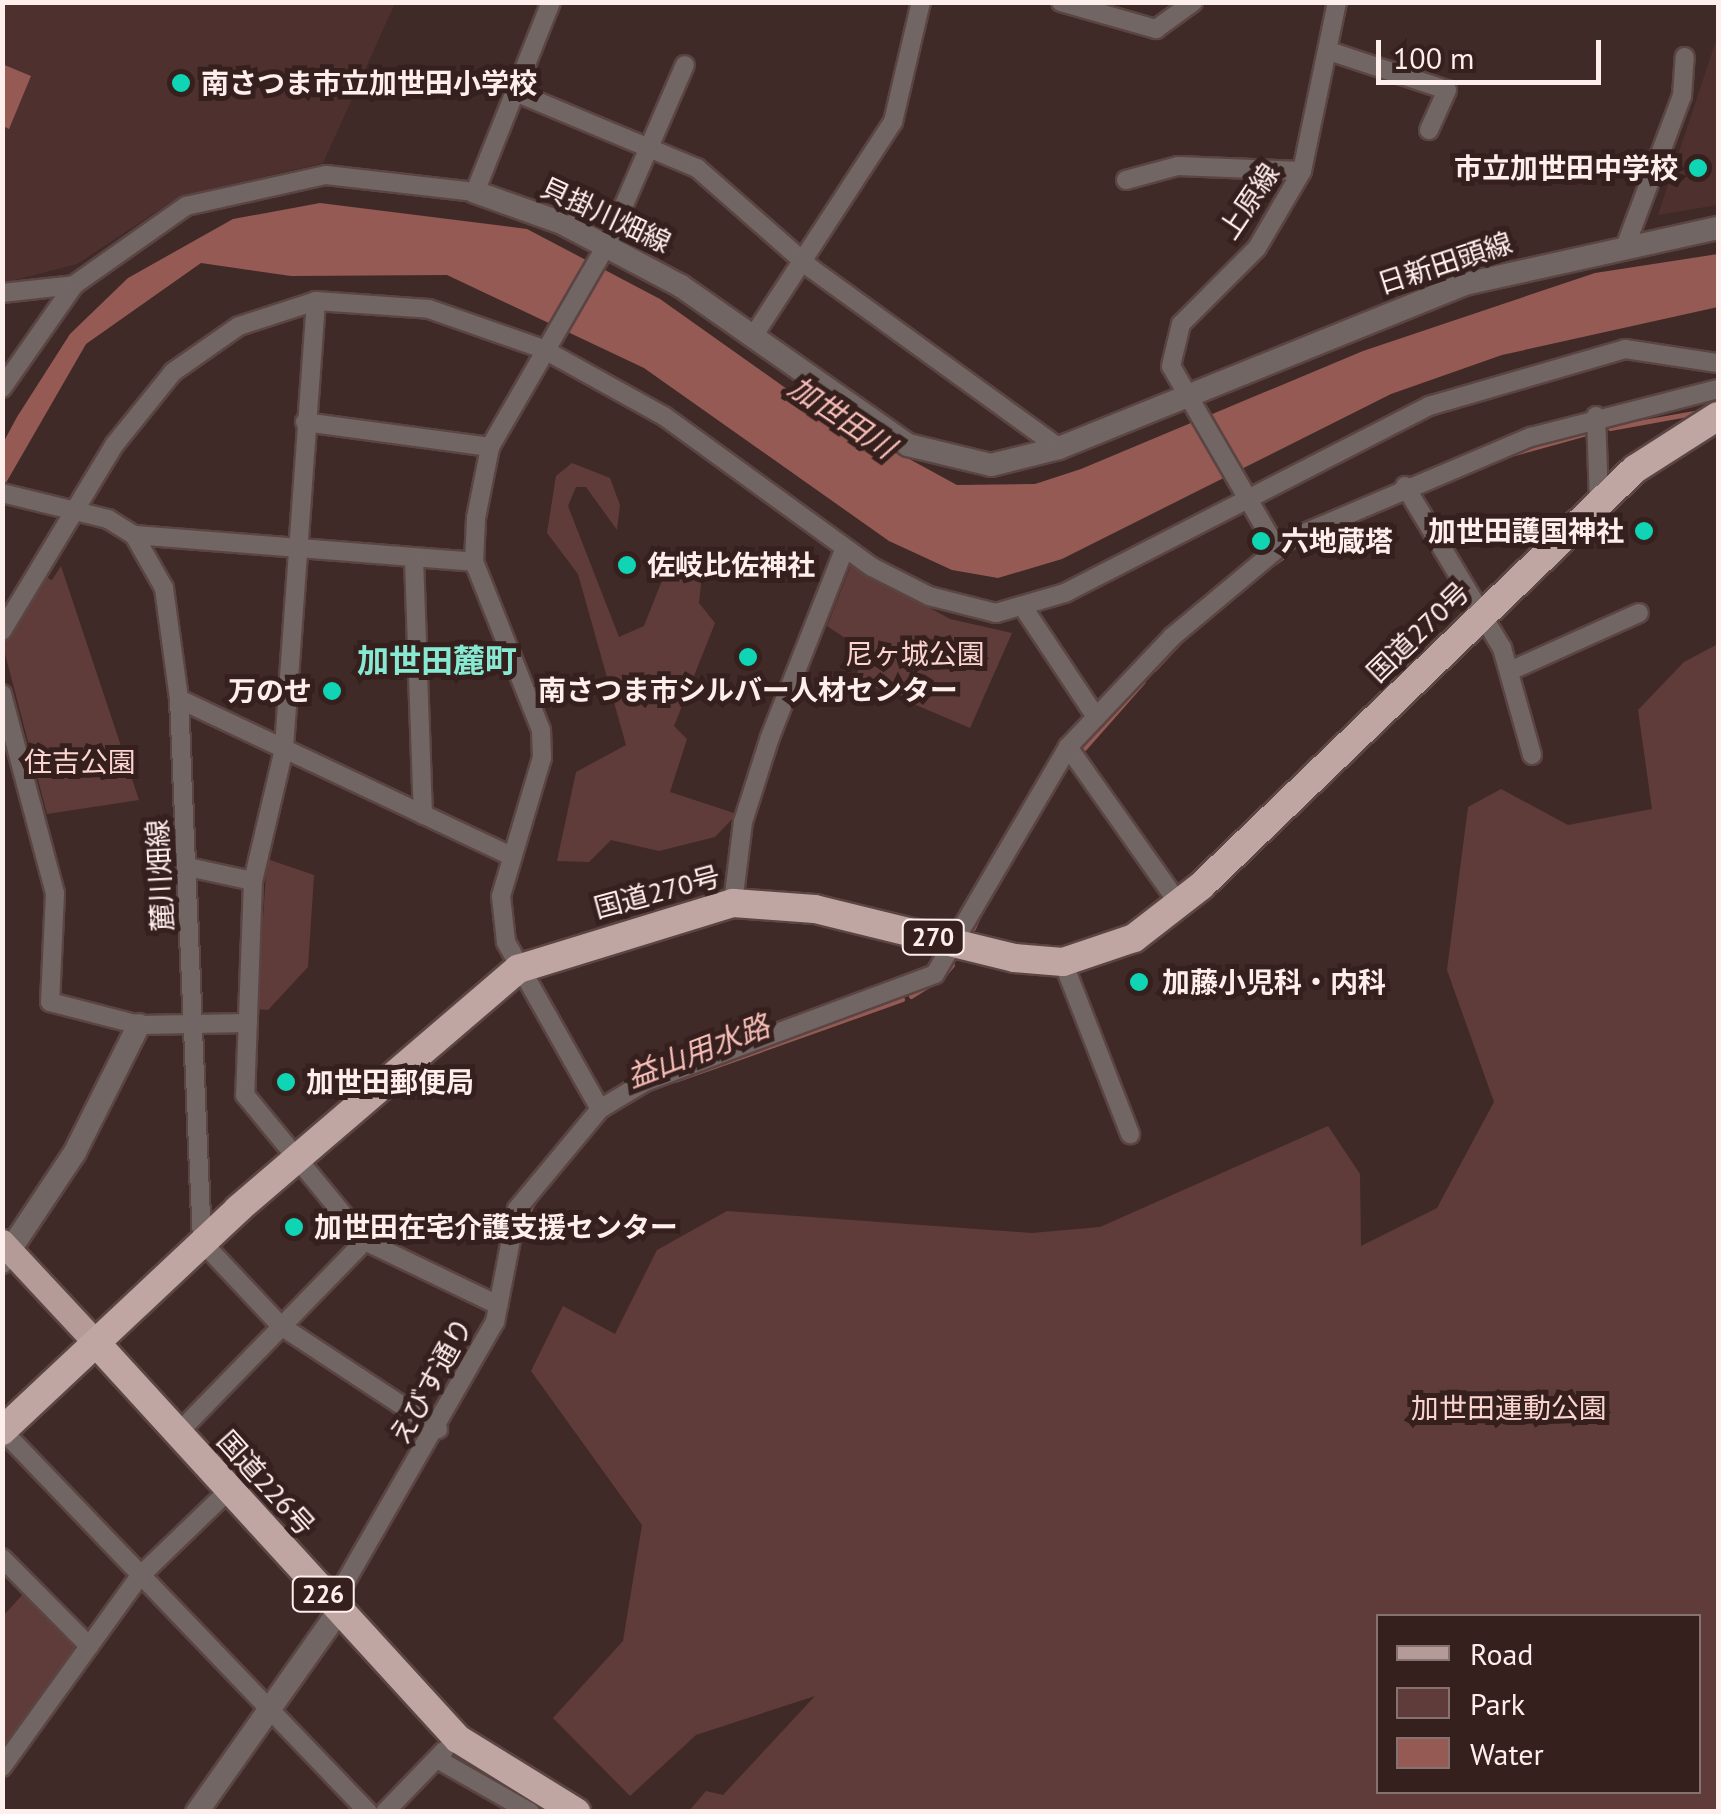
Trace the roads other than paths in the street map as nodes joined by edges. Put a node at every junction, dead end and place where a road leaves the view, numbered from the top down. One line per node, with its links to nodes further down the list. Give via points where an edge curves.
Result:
1 (551, 2): 9 (street)
2 (921, 2): 18 (street, via 893,122)
3 (1061, 2): 4 (street, via 1156,28)
4 (1193, 2)
5 (1337, 2): 6 (street, 上原線)
6 (1329, 51): 10 (street, via 1447,90); 12 (street, 上原線)
7 (1685, 57): 16 (street, via 1682,96)
8 (686, 65): 11 (street)
9 (515, 92): 11 (street); 14 (street)
10 (1429, 130)
11 (650, 147): 17 (street); 18 (street, via 725,187)
12 (1302, 171): 13 (street, via 1178,166); 27 (street, 上原線, via 1257,248 1181,324 1171,366)
13 (1126, 180)
14 (475, 192): 17 (street, 貝掛川畑線); 19 (street, 貝掛川畑線, via 326,175 230,190 146,228)
15 (1718, 228): 16 (street, 日新田頭線)
16 (1627, 242): 27 (street, 日新田頭線, via 1464,284)
17 (605, 248): 22 (street, 貝掛川畑線); 23 (street)
18 (805, 257): 22 (street); 32 (street)
19 (74, 285): 20 (street); 25 (street, 貝掛川畑線)
20 (2, 293)
21 (316, 302): 23 (street, via 428,309); 30 (street); 37 (street, via 265,315 188,359 144,403)
22 (752, 338): 32 (street, 貝掛川畑線, via 862,419 934,455 991,465)
23 (546, 345): 31 (street); 40 (street, via 664,416)
24 (1718, 363): 34 (street, via 1626,350 1546,368 1429,406)
25 (2, 388)
26 (1718, 389): 28 (street, えびす通り)
27 (1192, 395): 32 (street, 貝掛川畑線); 34 (street, 上原線)
28 (1596, 416): 33 (street, えびす通り); 36 (street)
29 (1718, 416): 36 (highway, 国道270号 / 270)
30 (305, 422): 31 (street); 39 (street)
31 (490, 447): 43 (street)
32 (1059, 448)
33 (1405, 486): 41 (street, えびす通り); 46 (street)
34 (1239, 491): 41 (street, 上原線); 44 (street)
35 (2, 492): 37 (street)
36 (1599, 504): 46 (highway, 国道270号 / 270)
37 (71, 506): 38 (street); 47 (street)
38 (134, 535): 39 (street); 50 (street, 麓川畑線, via 164,588)
39 (295, 550): 42 (street); 53 (street)
40 (844, 550): 44 (street, via 964,608); 59 (street, via 770,737 744,822)
41 (1278, 550): 51 (street, えびす通り, via 1172,636)
42 (414, 559): 43 (street); 55 (street)
43 (474, 562): 56 (street, via 541,730 542,758)
44 (1023, 607): 51 (street)
45 (1639, 613): 48 (street)
46 (1479, 618): 48 (street); 60 (highway, 国道270号 / 270)
47 (2, 631)
48 (1512, 670): 54 (street)
49 (2, 694): 66 (street, via 55,893 50,1002)
50 (180, 699): 53 (street); 57 (street, 麓川畑線)
51 (1096, 717): 52 (street, えびす通り)
52 (1068, 747): 60 (street); 61 (street, えびす通り, via 994,862)
53 (284, 749): 55 (street); 58 (street)
54 (1532, 755)
55 (423, 815): 56 (street)
56 (511, 856): 63 (street, via 501,920)
57 (188, 867): 58 (street); 64 (street, 麓川畑線)
58 (253, 880): 65 (street)
59 (733, 904): 61 (highway, 国道270号 / 270, via 815,908); 63 (highway, 国道270号 / 270)
60 (1180, 905): 62 (highway, 国道270号 / 270, via 1134,938)
61 (957, 943): 62 (highway, 国道270号 / 270); 67 (street, えびす通り, via 920,981 645,1082)
62 (1062, 962): 68 (street)
63 (518, 968): 67 (street); 69 (highway, 国道270号 / 270)
64 (194, 1023): 65 (street); 66 (street); 71 (street, 麓川畑線)
65 (248, 1023): 69 (street, via 246,1095)
66 (139, 1025): 72 (street, via 103,1103)
67 (600, 1109): 73 (street, えびす通り, via 518,1209)
68 (1130, 1134)
69 (296, 1158): 70 (street); 71 (highway, 国道270号 / 270)
70 (365, 1241): 73 (street); 74 (street)
71 (202, 1242): 74 (street); 75 (highway, 国道270号 / 270)
72 (5, 1250): 75 (main road)
73 (498, 1305): 76 (street, えびす通り)
74 (280, 1326): 76 (street); 78 (street)
75 (97, 1344): 77 (highway, 国道270号 / 270); 78 (highway, 国道226号 / 226)
76 (438, 1429): 82 (street, えびす通り, via 343,1586)
77 (2, 1431): 81 (street)
78 (178, 1434): 79 (highway, 国道226号 / 226)
79 (229, 1490): 81 (street); 82 (highway, 国道226号 / 226)
80 (2, 1558): 83 (street)
81 (140, 1576): 83 (street); 84 (street)
82 (338, 1612): 84 (street); 85 (highway, 国道226号 / 226)
83 (89, 1646): 87 (street)
84 (271, 1712): 88 (street); 89 (street)
85 (458, 1739): 86 (street); 92 (highway, 国道226号 / 226)
86 (437, 1759): 90 (street); 91 (street)
87 (2, 1767)
88 (198, 1812)
89 (368, 1812)
90 (385, 1812)
91 (530, 1812)
92 (576, 1812)

